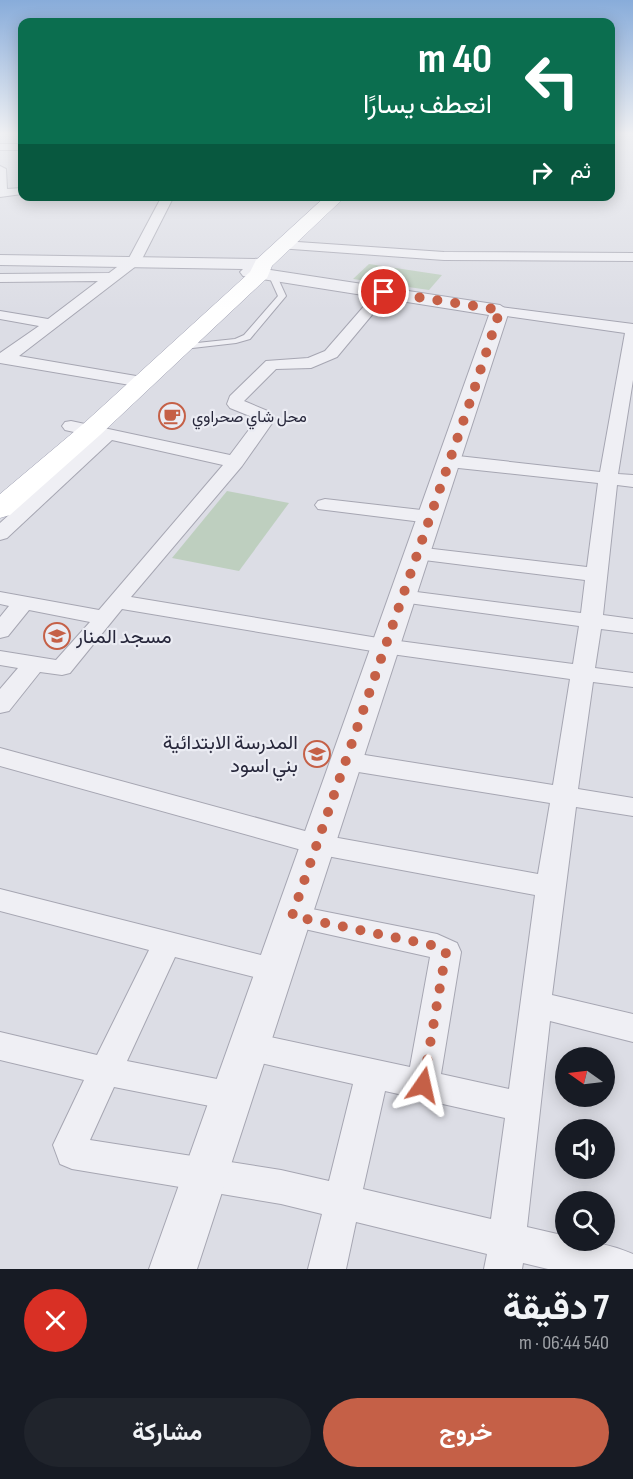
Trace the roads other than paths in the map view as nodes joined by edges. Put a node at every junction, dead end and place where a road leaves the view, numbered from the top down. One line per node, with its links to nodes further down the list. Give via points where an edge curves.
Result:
1 (18, 191): 2 (street)
2 (1, 193)
3 (165, 201): 7 (street)
4 (332, 201): 5 (main road)
5 (283, 245): 6 (street, via 444,256); 9 (main road)
6 (633, 257)
7 (135, 260): 8 (street); 9 (street); 10 (street)
8 (2, 262)
9 (261, 271): 12 (street); 17 (main road); 17 (lane, via 282,296 247,337); 19 (main road)
10 (115, 277): 11 (street); 15 (street)
11 (0, 278)
12 (379, 291): 13 (street); 22 (street, via 334,352 311,363 272,364 236,400 236,404 266,419)
13 (500, 310): 16 (street); 21 (street)
14 (0, 315): 15 (street)
15 (54, 324): 18 (street)
16 (633, 331): 23 (street)
17 (177, 348): 19 (main road)
18 (3, 358): 19 (street)
19 (134, 380): 20 (main road)
20 (90, 430): 22 (street); 24 (main road); 26 (main road); 28 (street)
21 (449, 461): 23 (street); 27 (street)
22 (235, 462): 34 (street)
23 (621, 480): 30 (street)
24 (0, 488)
25 (325, 505): 27 (street)
26 (0, 509)
27 (430, 517): 29 (street)
28 (0, 534)
29 (416, 553): 30 (street); 31 (street)
30 (597, 575): 35 (street)
31 (401, 596): 35 (street); 38 (street)
32 (0, 598): 33 (street)
33 (23, 603): 34 (street); 37 (street)
34 (110, 609): 38 (street); 40 (street, via 65,666)
35 (591, 621): 36 (street); 41 (street)
36 (633, 626)
37 (0, 631)
38 (384, 646): 41 (street); 45 (street)
39 (0, 658): 40 (street)
40 (33, 665): 43 (street)
41 (583, 673): 42 (street); 46 (street)
42 (633, 680)
43 (0, 705)
44 (0, 757): 48 (street)
45 (346, 761): 46 (street); 48 (street)
46 (563, 795): 47 (street); 49 (street)
47 (633, 807)
48 (316, 844): 49 (street); 51 (street)
49 (550, 887): 54 (street)
50 (0, 900): 52 (street)
51 (292, 916): 53 (street); 60 (street, via 436,946 446,952)
52 (167, 943): 53 (street); 58 (street)
53 (274, 970): 57 (street)
54 (535, 1004): 55 (street); 62 (street)
55 (633, 1028)
56 (0, 1046): 58 (street)
57 (247, 1046): 59 (street); 61 (street)
58 (105, 1071): 61 (street); 63 (street, via 70,1145 72,1153)
59 (372, 1074): 60 (street); 64 (street)
60 (423, 1085): 62 (street)
61 (230, 1095): 63 (street)
62 (522, 1107): 65 (street)
63 (204, 1175): 64 (street); 66 (street)
64 (345, 1200): 65 (street); 67 (street)
65 (505, 1255): 68 (street)
66 (173, 1269)
67 (327, 1269)
68 (625, 1269)

